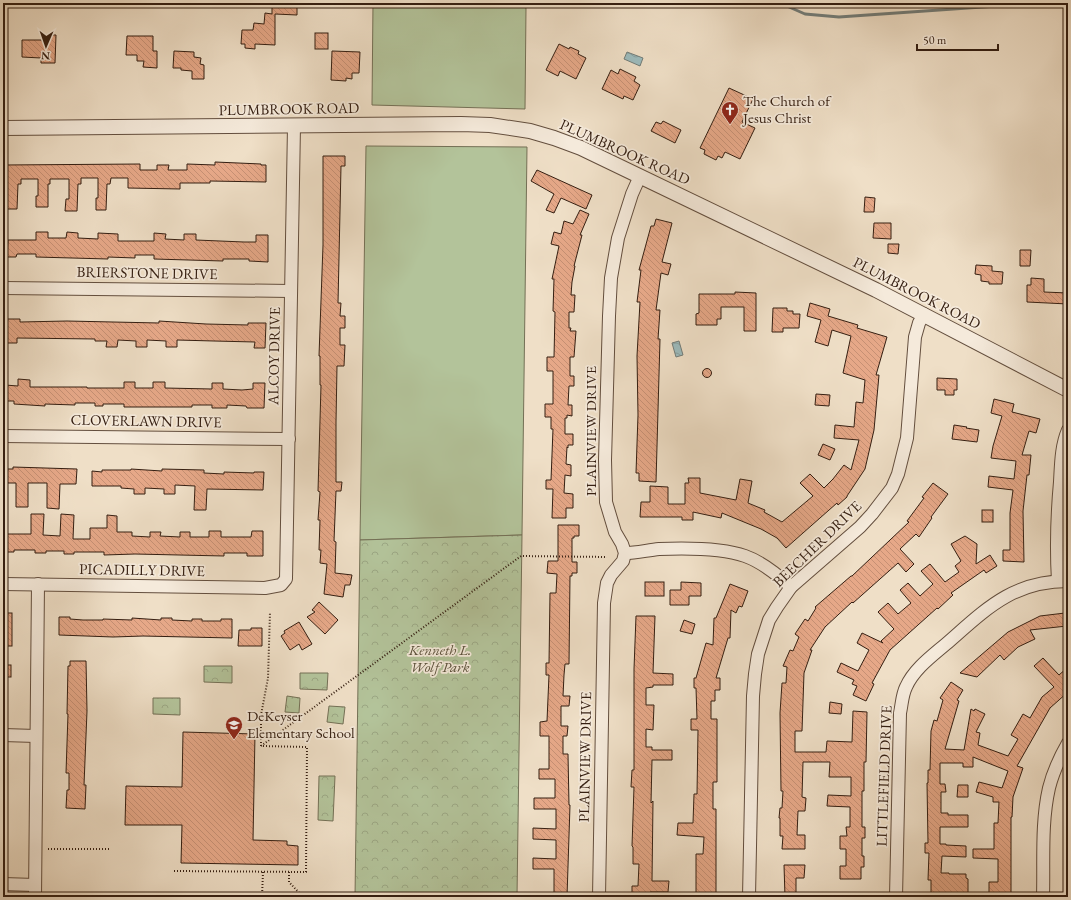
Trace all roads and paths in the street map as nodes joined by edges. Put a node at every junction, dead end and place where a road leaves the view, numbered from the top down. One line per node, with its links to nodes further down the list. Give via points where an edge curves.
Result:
1 (294, 126): 2 (street, PLUMBROOK ROAD); 3 (street, PLUMBROOK ROAD, via 461,124 510,128 554,138); 5 (street, ALCOY DRIVE)
2 (3, 128)
3 (640, 176): 6 (street, PLUMBROOK ROAD); 11 (street, PLAINVIEW DRIVE, via 615,250 609,316 606,502 615,532)
4 (3, 288): 5 (street, BRIERSTONE DRIVE)
5 (291, 291): 10 (street, ALCOY DRIVE)
6 (924, 314): 7 (street, PLUMBROOK ROAD); 17 (street, BEECHER DRIVE, via 915,336 907,438 892,488 860,527)
7 (1068, 390)
8 (1068, 430): 13 (street, LITTLEFIELD DRIVE, via 1062,456 1056,554)
9 (3, 436): 10 (street, CLOVERLAWN DRIVE)
10 (289, 439): 16 (street, ALCOY DRIVE, via 286,579)
11 (625, 553): 17 (street, via 670,548 735,553 762,564); 32 (street, PLAINVIEW DRIVE, via 607,583 604,603)
12 (607, 557): 22 (path, via 521,556)
13 (1063, 581): 34 (street, LITTLEFIELD DRIVE, via 1024,588 989,606 928,660 906,686 900,714)
14 (3, 584): 15 (street, PICADILLY DRIVE)
15 (38, 584): 16 (street, PICADILLY DRIVE, via 264,588); 20 (street)
16 (281, 585)
17 (791, 587): 33 (street, BEECHER DRIVE, via 769,620 758,654 755,674)
18 (270, 612): 22 (path, via 268,678 261,715)
19 (3, 735): 20 (street)
20 (36, 736): 29 (street)
21 (1068, 743): 35 (street, via 1054,773 1046,802)
22 (261, 746): 27 (path, via 307,747 306,872)
23 (48, 849): 24 (path)
24 (111, 849)
25 (174, 871): 26 (path)
26 (263, 872): 27 (path); 30 (path)
27 (289, 872): 31 (path, via 289,882)
28 (3, 884): 29 (street)
29 (35, 891)
30 (262, 897)
31 (303, 897)
32 (599, 897)
33 (749, 897)
34 (896, 897)
35 (1043, 897)

